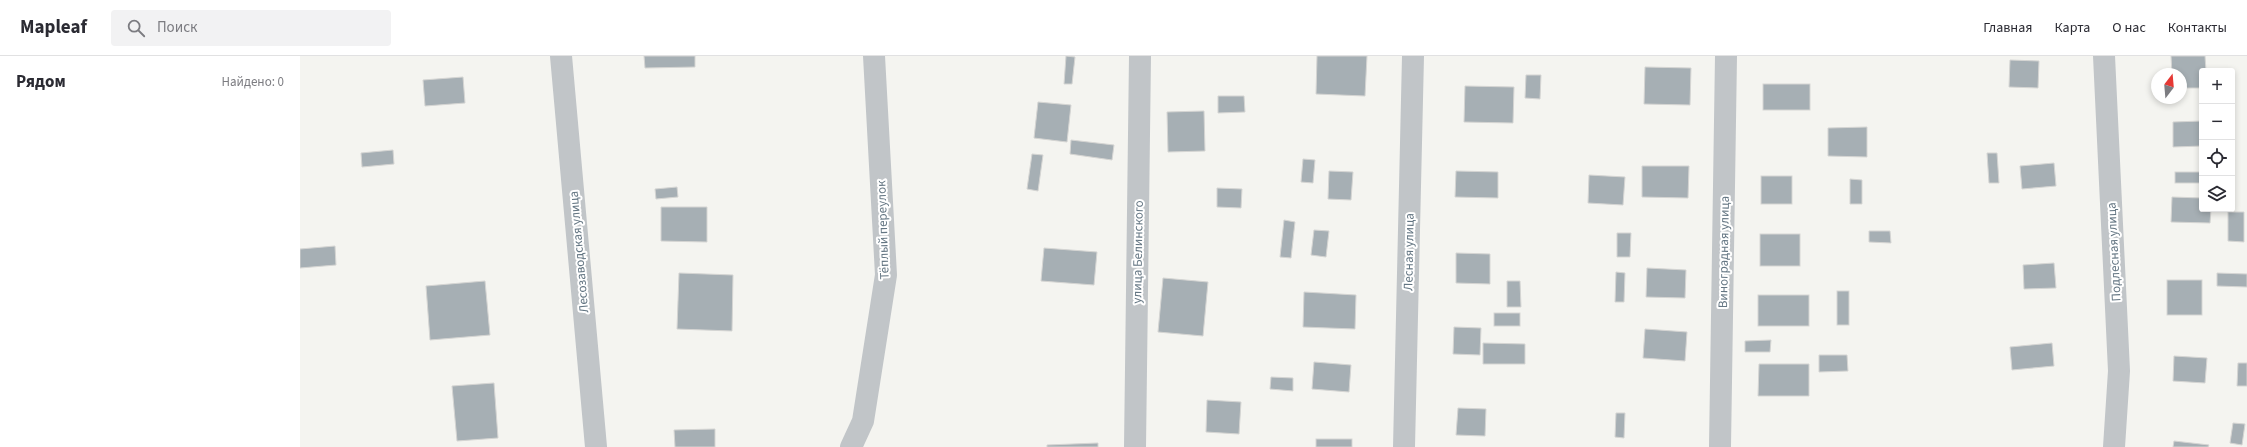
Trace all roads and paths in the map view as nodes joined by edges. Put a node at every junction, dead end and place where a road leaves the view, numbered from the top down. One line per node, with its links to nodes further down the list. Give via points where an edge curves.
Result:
1 (561, 56): 7 (street, Лесозаводская улица)
2 (874, 56): 8 (street, Тёплый переулок, via 886,274 864,421)
3 (1140, 56): 9 (street, улица Белинского)
4 (1413, 56): 10 (street, Лесная улица)
5 (1726, 56): 11 (street, Виноградная улица)
6 (2104, 56): 12 (street, Подлесная улица, via 2119,371)
7 (596, 447)
8 (851, 447)
9 (1135, 447)
10 (1404, 447)
11 (1720, 447)
12 (2114, 447)

